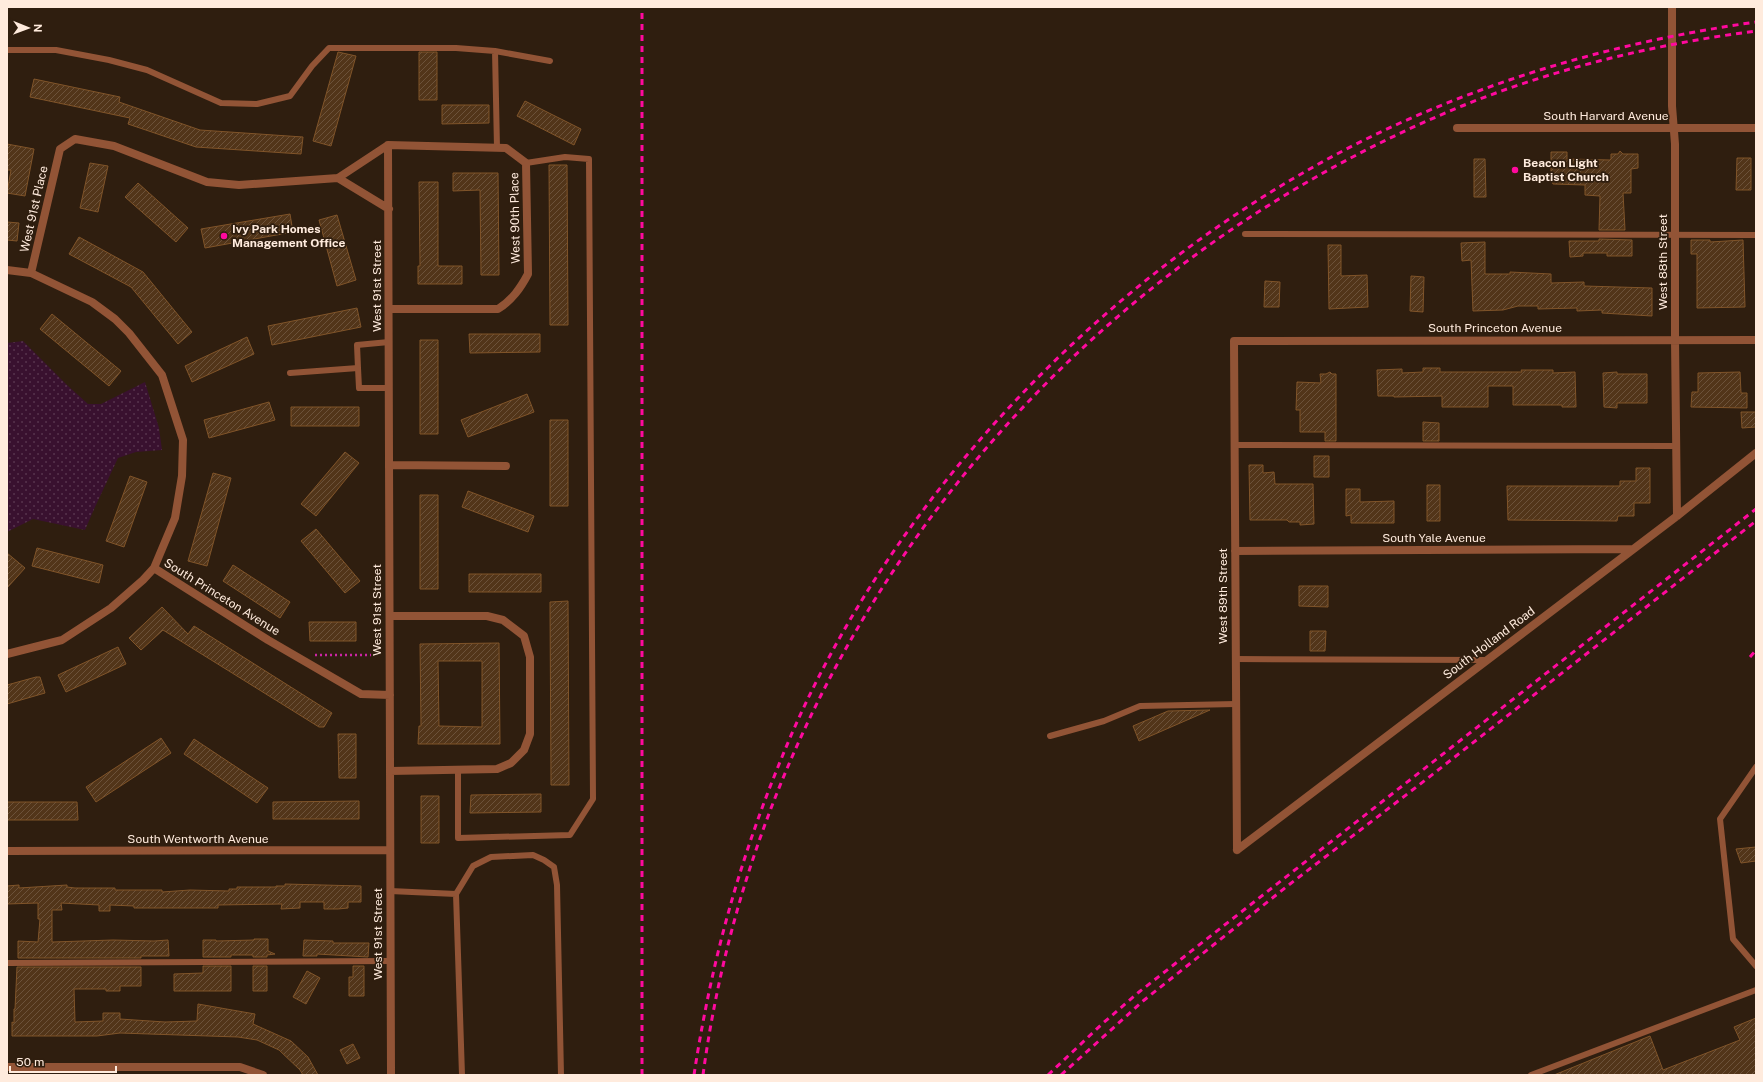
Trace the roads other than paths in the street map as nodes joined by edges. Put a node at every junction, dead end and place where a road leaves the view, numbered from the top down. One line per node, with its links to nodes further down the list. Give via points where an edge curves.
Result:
1 (1672, 7): 6 (street, West 88th Street)
2 (7, 50): 3 (lane, via 56,50 109,60 147,70 221,103 257,104 290,96 329,48 456,48)
3 (495, 51): 4 (lane); 9 (lane)
4 (550, 61)
5 (1457, 128): 6 (street, South Harvard Avenue)
6 (1674, 128): 7 (street, South Harvard Avenue); 14 (street, West 88th Street)
7 (1756, 128)
8 (388, 145): 9 (street); 11 (street); 12 (street, West 91st Street)
9 (497, 148): 10 (street, West 90th Place, via 506,148)
10 (526, 163): 18 (street, West 90th Place, via 528,274 511,301 498,309); 44 (lane, via 565,157 589,159 593,799 570,835 458,838)
11 (338, 178): 12 (street); 17 (street, West 91st Place, via 240,185 207,182 114,146 75,139 60,149)
12 (389, 209): 18 (street, West 91st Street)
13 (1245, 234): 14 (lane)
14 (1675, 235): 15 (lane); 19 (street, West 88th Street)
15 (1756, 235)
16 (7, 270): 17 (street)
17 (31, 273): 34 (street, via 92,302 115,319 162,375 183,440 182,476 175,518)
18 (389, 309): 22 (street, West 91st Street)
19 (1675, 340): 20 (street, South Princeton Avenue); 21 (street, South Princeton Avenue); 27 (street, West 88th Street)
20 (1756, 340)
21 (1234, 341): 26 (street, West 89th Street)
22 (389, 342): 23 (lane, via 357,346); 25 (street, West 91st Street)
23 (358, 368): 24 (lane); 25 (lane, via 359,388)
24 (290, 374)
25 (389, 388): 29 (street, West 91st Street)
26 (1234, 445): 27 (lane); 33 (street, West 89th Street)
27 (1676, 446): 31 (street, West 88th Street)
28 (1756, 453): 31 (street, South Holland Road)
29 (389, 465): 30 (street); 35 (street, West 91st Street)
30 (506, 466)
31 (1677, 516): 32 (street, South Holland Road)
32 (1633, 549): 33 (street, South Yale Avenue); 38 (street, South Holland Road)
33 (1235, 551): 37 (street, West 89th Street)
34 (154, 568): 36 (street, South Princeton Avenue, via 111,608 62,640); 39 (street, South Princeton Avenue, via 268,640 361,694)
35 (390, 616): 39 (street, West 91st Street); 44 (street, via 487,616 503,620 524,636 530,657 530,734 524,750 512,763 497,770)
36 (7, 654)
37 (1236, 658): 38 (lane); 40 (street, West 89th Street)
38 (1486, 660): 46 (street, South Holland Road)
39 (390, 695): 43 (street, West 91st Street)
40 (1236, 704): 41 (lane, via 1140,706 1104,721); 46 (street, West 89th Street)
41 (1050, 736)
42 (1756, 767): 52 (lane, via 1720,819 1733,939)
43 (390, 771): 44 (street); 45 (street, West 91st Street)
44 (458, 771)
45 (390, 850): 47 (street, South Wentworth Avenue); 48 (street, West 91st Street)
46 (1237, 850)
47 (7, 851)
48 (390, 890): 49 (lane); 50 (street, West 91st Street)
49 (456, 894): 57 (lane); 58 (lane, via 473,866 491,857 533,855 554,867 557,885)
50 (390, 961): 51 (lane); 56 (street, West 91st Street)
51 (7, 963)
52 (1756, 966)
53 (1756, 990): 59 (lane)
54 (7, 1067): 55 (street, via 240,1067)
55 (263, 1075)
56 (390, 1075)
57 (462, 1075)
58 (561, 1075)
59 (1531, 1075)

